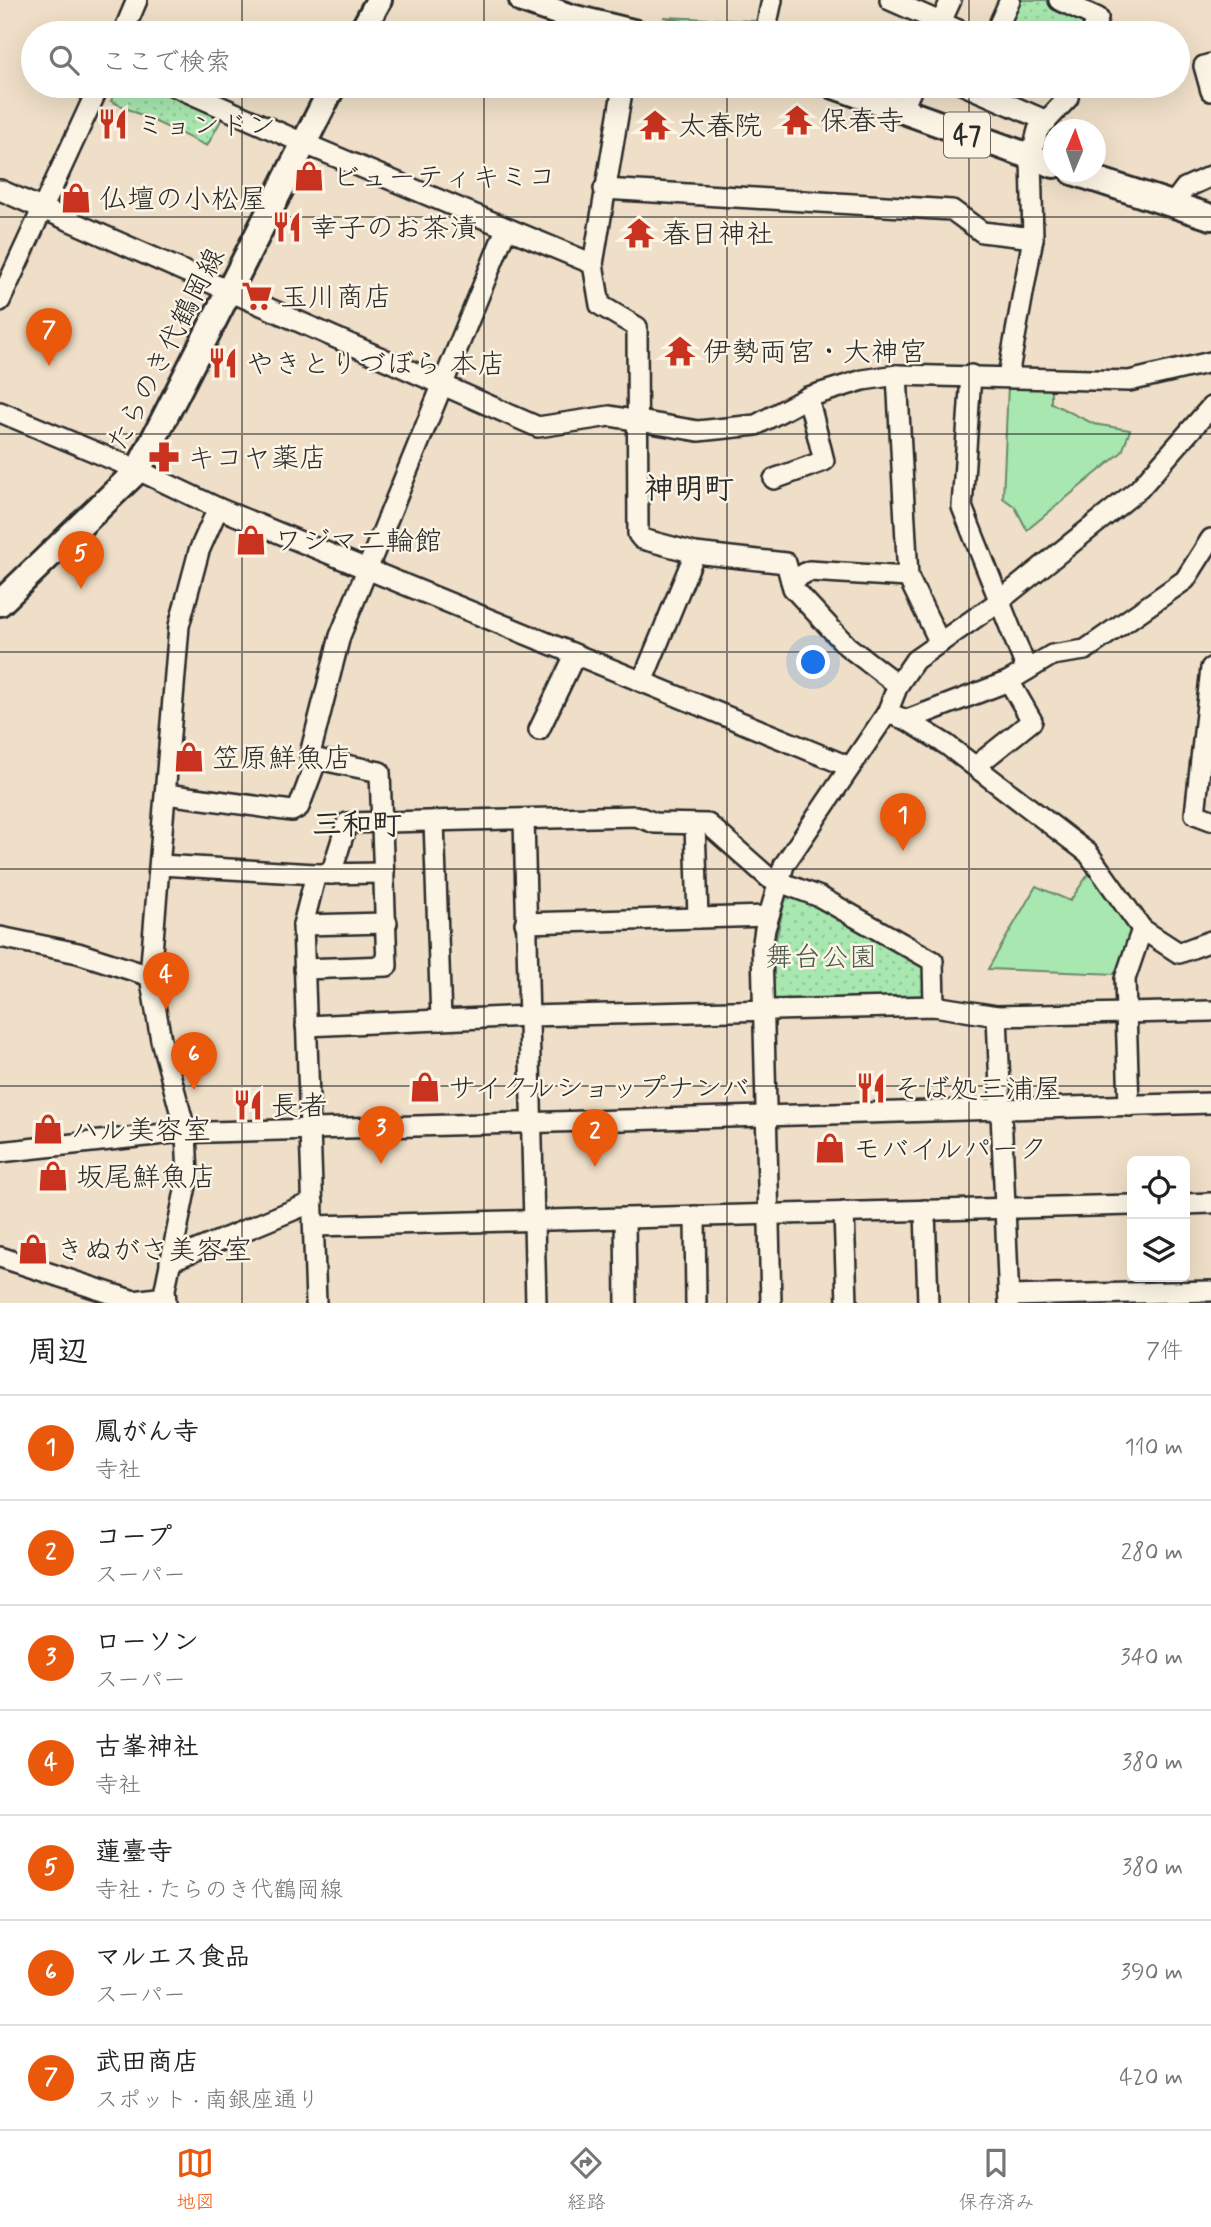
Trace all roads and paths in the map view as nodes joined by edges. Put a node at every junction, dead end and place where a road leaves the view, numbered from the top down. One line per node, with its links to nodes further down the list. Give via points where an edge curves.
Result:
1 (137, 0): 9 (street)
2 (379, 0): 10 (main road)
3 (522, 0): 11 (main road)
4 (772, 0): 12 (street)
5 (890, 0): 13 (street)
6 (951, 0): 14 (street)
7 (1010, 0): 15 (street)
8 (1059, 0): 16 (street)
9 (128, 21)
10 (368, 21)
11 (586, 21)
12 (768, 21)
13 (927, 21)
14 (942, 21)
15 (1000, 21)
16 (1097, 21)
17 (1211, 64): 18 (street, via 1204,66)
18 (1211, 91)
19 (94, 98): 38 (street)
20 (201, 98): 31 (street)
21 (327, 98): 31 (main road, たらのき代鶴岡線)
22 (620, 98): 35 (street)
23 (867, 98): 27 (main road, 47)
24 (908, 98): 27 (street)
25 (994, 98): 28 (street)
26 (1068, 98): 29 (street)
27 (902, 111): 32 (main road, 47)
28 (1043, 119)
29 (1049, 119)
30 (1043, 125): 32 (street, via 1038,130)
31 (303, 143): 40 (street); 43 (main road, たらのき代鶴岡線)
32 (1042, 162): 41 (street)
33 (1211, 176): 37 (street, via 1185,188)
34 (1104, 182): 37 (main road)
35 (604, 189): 41 (street, via 952,211 982,232); 42 (street)
36 (0, 190): 38 (street)
37 (1173, 204): 39 (main road)
38 (43, 209): 43 (street); 44 (street)
39 (1211, 217)
40 (506, 229): 42 (street); 49 (street)
41 (1032, 238): 48 (street)
42 (593, 264): 53 (street, via 600,305 637,327)
43 (228, 292): 49 (street); 54 (main road, たらのき代鶴岡線)
44 (0, 302)
45 (1211, 362): 48 (street, via 1129,382)
46 (897, 375): 47 (street); 50 (street); 60 (street)
47 (971, 375): 48 (street); 62 (street, via 962,507)
48 (1008, 376)
49 (444, 386): 53 (street, via 538,427 610,416); 59 (street)
50 (808, 397): 53 (street, via 756,425 698,432); 55 (street, via 824,461)
51 (1211, 407): 62 (street, via 1139,489)
52 (0, 412): 54 (street)
53 (639, 422): 58 (street, via 638,534)
54 (138, 470): 56 (street); 63 (main road, たらのき代鶴岡線)
55 (774, 479)
56 (218, 508): 59 (street); 77 (street, via 200,551 179,626)
57 (1211, 539): 67 (street, via 1185,580 1085,650 1052,655)
58 (695, 553): 61 (street, via 786,563); 69 (street)
59 (366, 568): 65 (street); 74 (street, via 340,635 320,710 310,754)
60 (908, 577): 61 (street, via 809,571); 64 (street)
61 (791, 581): 70 (street, via 847,646)
62 (998, 601): 64 (street); 67 (street)
63 (0, 603)
64 (940, 643): 70 (street, via 915,660)
65 (575, 654): 69 (street); 73 (street)
66 (1211, 667): 79 (street, via 1195,814)
67 (1027, 670): 68 (street)
68 (1009, 681): 72 (street); 75 (street, via 1032,721)
69 (642, 682): 76 (street)
70 (898, 685): 71 (street)
71 (887, 713): 72 (street); 76 (street)
72 (907, 720): 75 (street)
73 (539, 730)
74 (317, 759): 77 (street, via 299,807 292,811); 81 (street, via 380,772)
75 (976, 766): 92 (street, via 1088,853)
76 (850, 767): 86 (street, via 784,865)
77 (166, 794): 83 (street)
78 (524, 819): 80 (street); 82 (street, via 636,816 655,823); 90 (street)
79 (1211, 820)
80 (434, 821): 81 (street); 103 (street)
81 (384, 822): 84 (street); 85 (street, via 347,823)
82 (695, 824): 86 (street, via 708,824 769,878); 88 (street)
83 (160, 865): 85 (street); 96 (street)
84 (384, 873): 85 (street); 89 (street)
85 (324, 874): 91 (street)
86 (780, 882): 87 (street); 97 (street, via 820,897 933,961)
87 (768, 916): 88 (street); 98 (street, via 762,949)
88 (698, 918): 90 (street)
89 (387, 923): 91 (street); 95 (street, via 387,966)
90 (526, 923): 101 (street)
91 (303, 925): 95 (street)
92 (1142, 929): 94 (street, via 1179,953); 100 (street, via 1125,979)
93 (0, 937): 96 (street, via 78,953)
94 (1211, 941)
95 (304, 969): 104 (street)
96 (150, 976): 111 (street, via 161,1041)
97 (934, 1006): 98 (street); 102 (street)
98 (763, 1011): 101 (street); 108 (street)
99 (1211, 1011): 100 (street)
100 (1127, 1013): 102 (street); 106 (street)
101 (528, 1016): 103 (street); 109 (street)
102 (997, 1016): 107 (street)
103 (441, 1020): 104 (street)
104 (306, 1026): 110 (street)
105 (1211, 1103): 106 (street)
106 (1129, 1106): 107 (street)
107 (1001, 1110): 108 (street); 117 (street)
108 (766, 1116): 109 (street); 120 (street)
109 (532, 1123): 110 (street); 123 (street)
110 (309, 1131): 111 (street); 113 (street)
111 (186, 1133): 112 (street); 126 (street, via 188,1176)
112 (0, 1152)
113 (313, 1202): 124 (street); 126 (street)
114 (1211, 1203): 115 (street)
115 (1190, 1204)
116 (1127, 1205): 117 (street)
117 (1007, 1208): 118 (street); 129 (street)
118 (925, 1210): 119 (street); 136 (street)
119 (844, 1213): 120 (street); 135 (street)
120 (768, 1214): 121 (street); 134 (street)
121 (695, 1216): 122 (street); 133 (street)
122 (625, 1218): 123 (street); 132 (street)
123 (532, 1221): 124 (street); 131 (street)
124 (314, 1226): 130 (street)
125 (0, 1257): 128 (street, via 134,1301)
126 (170, 1261): 128 (street)
127 (1211, 1292): 129 (street); 137 (street)
128 (166, 1300)
129 (1009, 1300)
130 (316, 1303)
131 (536, 1303)
132 (626, 1303)
133 (696, 1303)
134 (771, 1303)
135 (847, 1303)
136 (928, 1303)
137 (1202, 1303)

